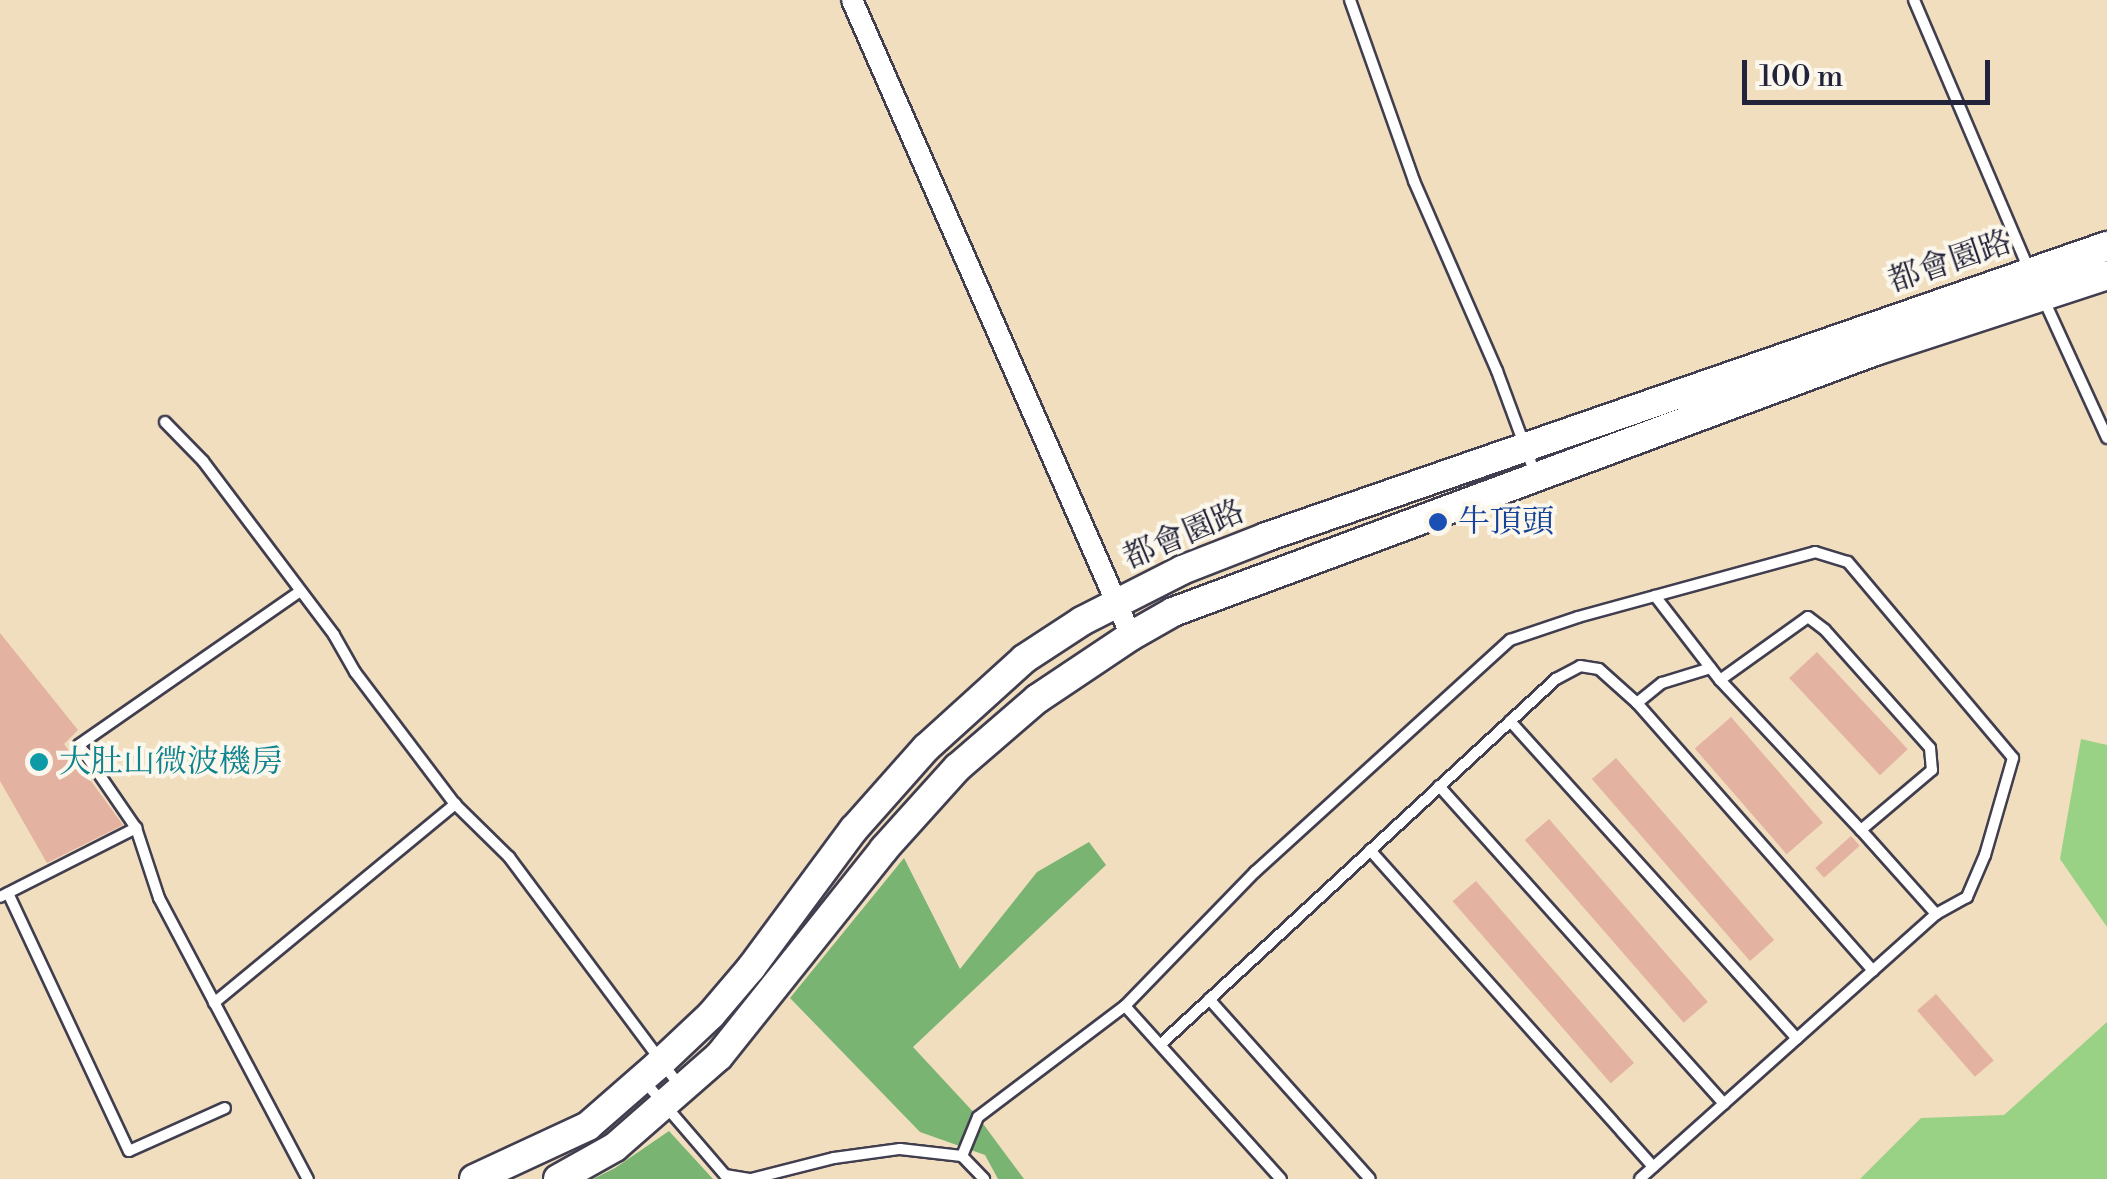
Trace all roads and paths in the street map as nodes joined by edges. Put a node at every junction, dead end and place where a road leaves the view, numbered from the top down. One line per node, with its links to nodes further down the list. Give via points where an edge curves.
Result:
1 (852, 0): 13 (street)
2 (1350, 0): 9 (lane, via 1414,181)
3 (1914, 0): 6 (lane)
4 (2107, 246): 6 (street, 都會園路)
5 (2107, 275): 6 (street, 都會園路)
6 (2036, 284): 8 (lane); 9 (street, 都會園路, via 1768,360); 10 (street, 都會園路)
7 (166, 422): 11 (lane, via 203,461)
8 (2107, 438)
9 (1527, 449): 10 (lane); 13 (street, 都會園路, via 1266,538)
10 (1537, 480): 14 (street, 都會園路, via 1173,612)
11 (299, 592): 20 (lane); 21 (lane, via 78,746)
12 (1654, 596): 15 (lane); 25 (lane, via 1814,552 1848,562 2013,758 1967,897); 29 (lane, via 1510,640 1254,872)
13 (1114, 604): 14 (street); 32 (street, 都會園路, via 1024,659 926,748 854,829 741,980)
14 (1131, 636): 33 (street, 都會園路, via 1037,700 957,768 718,1056)
15 (1711, 668): 16 (lane); 17 (lane, via 1662,683)
16 (1720, 680): 22 (lane); 22 (lane, via 1808,617 1826,630 1930,748 1932,770)
17 (1636, 703): 18 (lane, via 1599,669 1580,666 1556,678); 26 (lane)
18 (1510, 720): 19 (lane); 30 (lane)
19 (1439, 786): 23 (lane); 34 (lane)
20 (455, 804): 28 (lane); 32 (lane, via 509,857)
21 (136, 828): 24 (lane); 28 (lane, via 159,898)
22 (1861, 830): 25 (lane)
23 (1370, 850): 27 (lane); 37 (lane)
24 (4, 895): 35 (lane, via 128,1151)
25 (1936, 914): 26 (lane)
26 (1873, 970): 30 (lane)
27 (1209, 999): 31 (lane); 44 (lane)
28 (214, 1003): 38 (lane)
29 (1125, 1006): 31 (lane); 36 (lane, via 978,1118)
30 (1797, 1039): 34 (lane)
31 (1161, 1044): 43 (lane)
32 (651, 1071): 33 (lane); 33 (lane); 39 (street, 都會園路, via 588,1126)
33 (673, 1096): 40 (street, 都會園路, via 614,1146); 41 (lane, via 725,1174)
34 (1724, 1104): 37 (lane)
35 (225, 1108)
36 (962, 1156): 41 (lane, via 900,1150); 42 (lane)
37 (1653, 1167): 45 (lane)
38 (308, 1179)
39 (474, 1179)
40 (558, 1179)
41 (751, 1179)
42 (984, 1179)
43 (1281, 1179)
44 (1370, 1179)
45 (1640, 1179)

